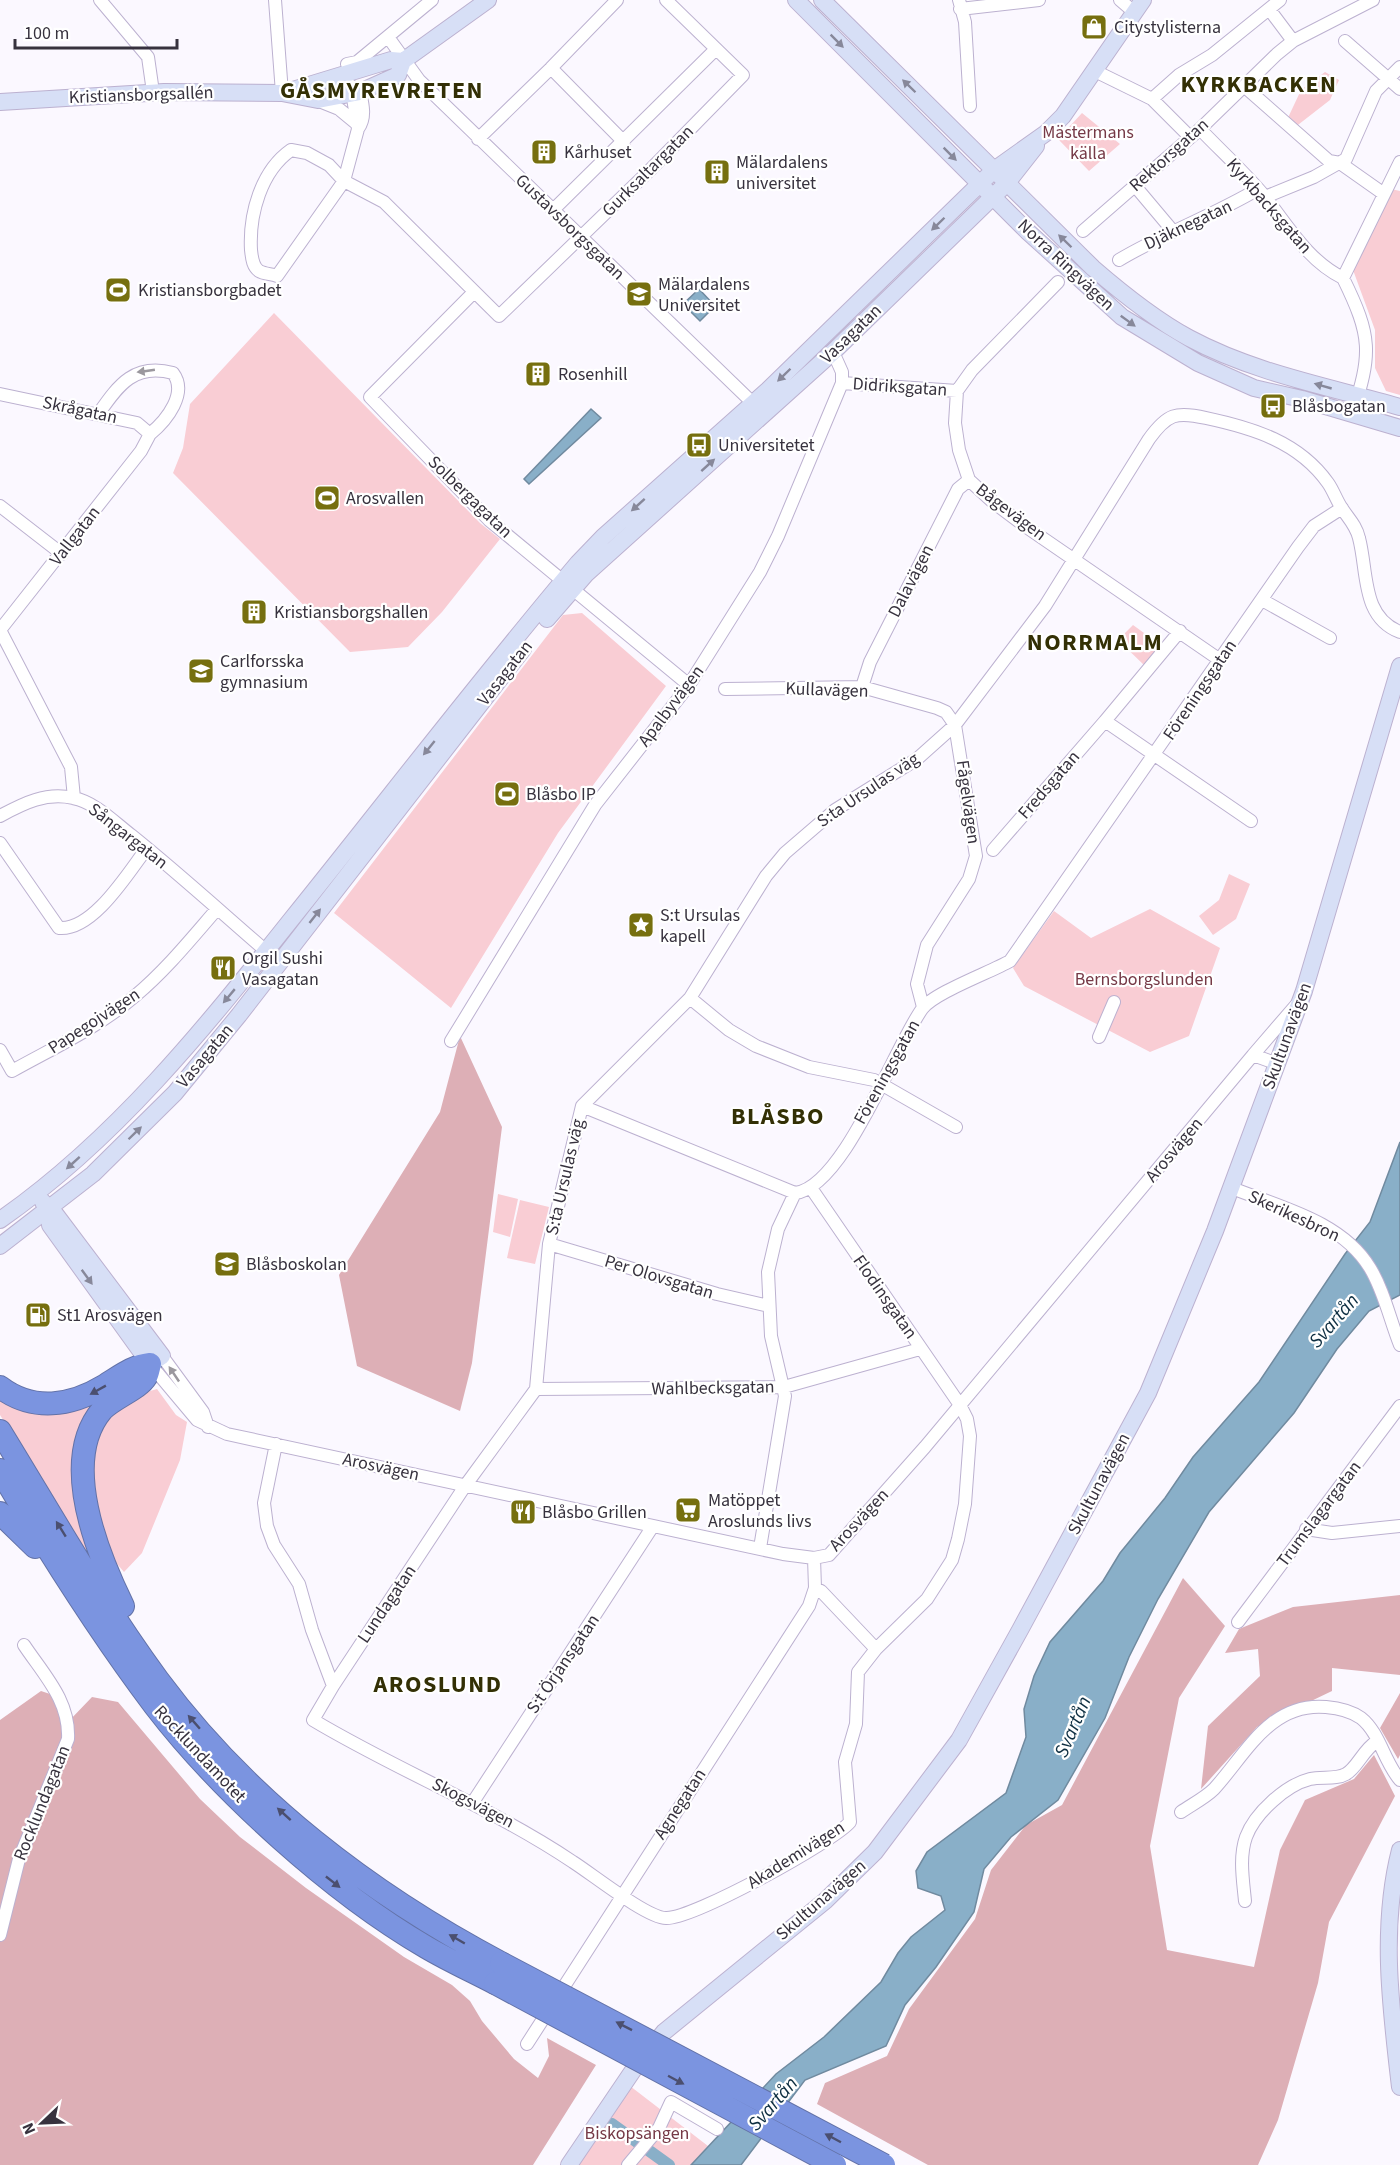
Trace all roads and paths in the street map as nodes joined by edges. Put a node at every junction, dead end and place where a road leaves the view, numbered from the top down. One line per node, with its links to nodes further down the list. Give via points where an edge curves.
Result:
1 (100, 0): 28 (street, via 148,57)
2 (275, 0): 29 (street)
3 (432, 0): 16 (street, Kristiansborgsallén)
4 (488, 0): 20 (street, Kristiansborgsallén)
5 (618, 0): 22 (street)
6 (666, 0): 19 (street)
7 (796, 0): 43 (street, Norra Ringvägen, one-way to 43)
8 (822, 0): 41 (street, Norra Ringvägen, one-way to 8)
9 (1039, 0): 13 (street)
10 (1120, 0): 14 (street)
11 (1280, 0): 15 (street)
12 (1372, 0): 17 (street, Rektorsgatan)
13 (959, 5): 33 (street, via 965,22)
14 (1139, 6): 23 (street, Vasagatan)
15 (1269, 9): 17 (street); 30 (street)
16 (388, 37): 20 (street); 25 (street, Kristiansborgsallén, via 357,62)
17 (1293, 41): 26 (street, Rektorsgatan)
18 (1345, 41): 24 (street)
19 (716, 49): 38 (street); 52 (street, Gurksaltargatan, via 743,75)
20 (403, 61): 25 (street, Kristiansborgsallén, via 391,60); 37 (street, Gustavsborgsgatan)
21 (1400, 67): 24 (street)
22 (551, 68): 37 (street); 38 (street)
23 (1095, 71): 30 (street, Kyrkbacksgatan); 35 (street, Vasagatan, via 1073,104)
24 (1387, 80): 27 (street); 40 (street, via 1376,91 1346,159)
25 (351, 81): 29 (street, Kristiansborgsallén); 31 (street, Kristiansborgsallén); 34 (street)
26 (1245, 87): 36 (street, Rektorsgatan); 40 (street, via 1329,161)
27 (1400, 89)
28 (153, 92): 29 (street, Kristiansborgsallén); 32 (street, Kristiansborgsallén)
29 (282, 93): 31 (street, Kristiansborgsallén)
30 (1152, 99): 36 (street, Kyrkbacksgatan)
31 (318, 100): 34 (street, via 339,109)
32 (0, 102)
33 (970, 106)
34 (357, 126): 42 (street)
35 (1046, 133): 41 (street, Vasagatan); 44 (street, Vasagatan)
36 (1195, 133): 45 (street, Rektorsgatan); 46 (street, Kyrkbacksgatan)
37 (478, 138): 49 (street, Gustavsborgsgatan)
38 (624, 141): 49 (street)
39 (1400, 162): 47 (street)
40 (1340, 163): 46 (street, Djäknegatan); 47 (street)
41 (994, 170): 43 (street, Vasagatan); 44 (street, Norra Ringvägen)
42 (344, 181): 42 (street, via 329,165 307,153 291,150 279,158 255,203 252,258 260,271 277,276); 56 (street, via 384,202)
43 (980, 183): 48 (street, Norra Ringvägen); 63 (street, Vasagatan, one-way to 63)
44 (1007, 183): 48 (street, Vasagatan); 61 (street, Norra Ringvägen, one-way to 44, via 1256,366 1166,325 1093,268)
45 (1135, 186): 50 (street); 51 (street, Rektorsgatan)
46 (1261, 193): 50 (street, Djäknegatan); 54 (street, Kyrkbacksgatan, via 1325,268)
47 (1384, 194): 54 (street)
48 (992, 196): 57 (street, Vasagatan); 65 (street, Norra Ringvägen, one-way to 65, via 1104,302 1166,346 1254,388)
49 (553, 210): 52 (street, Gustavsborgsgatan)
50 (1172, 230): 53 (street, Djäknegatan)
51 (1083, 231)
52 (582, 237): 56 (street, Gurksaltargatan, via 499,316); 63 (street, Gustavsborgsgatan)
53 (1119, 260)
54 (1343, 278): 61 (street, via 1367,340 1368,359)
55 (1058, 282): 59 (street, via 972,370)
56 (474, 292): 73 (street, Solbergagatan, via 370,397 489,520)
57 (833, 352): 58 (street, via 842,372); 63 (street, Vasagatan)
58 (842, 383): 59 (street, Didriksgatan); 81 (street, Apalbyvägen, via 765,563)
59 (957, 391): 68 (street, Bågevägen, via 958,450)
60 (0, 394): 64 (street, Skrågatan)
61 (1358, 395): 62 (street, Norra Ringvägen); 65 (street)
62 (1400, 407)
63 (759, 409): 73 (street, Vasagatan, via 603,537)
64 (99, 413): 67 (street, Skrågatan, via 137,423); 67 (street, Vallgatan, one-way to 64, via 162,425 179,394 180,386 173,373 137,372)
65 (1352, 415): 66 (street, Norra Ringvägen)
66 (1400, 429)
67 (149, 437): 71 (street, Vallgatan)
68 (969, 480): 72 (street, Bågevägen, via 993,502); 82 (street, Dalavägen, via 958,489 870,662)
69 (0, 506): 71 (street)
70 (1342, 508): 72 (street, S:ta Ursulas väg, via 1329,483 1278,440 1259,431 1182,413 1169,417 1149,439); 74 (street, Föreningsgatan, via 1314,526); 77 (street, S:ta Ursulas väg, via 1359,537 1373,608 1389,628)
71 (62, 554): 75 (street, Vallgatan)
72 (1075, 559): 76 (street, Bågevägen); 85 (street, S:ta Ursulas väg, via 1045,606)
73 (568, 584): 81 (street, Solbergagatan); 94 (street, Vasagatan)
74 (1262, 600): 78 (street); 79 (street, Föreningsgatan)
75 (0, 630): 87 (street, Sångargatan, via 72,767)
76 (1180, 631): 79 (street, Bågevägen); 84 (street, Fredsgatan)
77 (1400, 632)
78 (1330, 638)
79 (1220, 660): 86 (street, Föreningsgatan)
80 (1400, 666): 96 (street, Skultunavägen)
81 (689, 685): 100 (street, Apalbyvägen, via 596,805)
82 (862, 687): 83 (street, Kullavägen); 85 (street, Kullavägen, via 937,708 946,712)
83 (725, 689)
84 (1105, 721): 86 (street); 92 (street, Fredsgatan)
85 (955, 725): 95 (street, S:ta Ursulas väg, via 917,759 835,810 785,853 766,876); 98 (street, Fågelvägen, via 976,856 969,879 927,945 917,984)
86 (1154, 756): 89 (street); 98 (street, Föreningsgatan, via 1010,961)
87 (74, 798): 88 (street, via 46,796); 91 (street, Sångargatan, via 105,815)
88 (0, 816)
89 (1251, 821)
90 (0, 843): 91 (street, via 59,928 71,929 110,898)
91 (147, 848): 93 (street, Sångargatan)
92 (993, 850)
93 (217, 909): 94 (street, Sångargatan); 101 (street, Papegojvägen, via 133,998 12,1071)
94 (273, 957): 109 (street, Vasagatan, one-way to 94, via 175,1093); 111 (street, Vasagatan, one-way to 111, via 93,1144)
95 (690, 998): 104 (street, via 756,1046 809,1067); 105 (street, S:ta Ursulas väg)
96 (1301, 999): 102 (street, Arosvägen); 103 (street, Skultunavägen)
97 (1113, 1002): 99 (street)
98 (923, 1007): 104 (street, Föreningsgatan)
99 (1099, 1037)
100 (452, 1041)
101 (0, 1050)
102 (1253, 1055): 103 (street); 124 (street, Arosvägen)
103 (1278, 1064): 108 (street, Skultunavägen)
104 (883, 1084): 106 (street); 107 (street, Föreningsgatan, via 830,1170)
105 (582, 1106): 110 (street); 116 (street, S:ta Ursulas väg)
106 (956, 1127)
107 (811, 1188): 110 (street, Föreningsgatan); 119 (street, Flodinsgatan)
108 (1232, 1188): 118 (street, Skerikesbron, via 1345,1238 1369,1266); 157 (street, Skultunavägen, via 1148,1393 959,1740 875,1852 846,1882 664,2032)
109 (73, 1191): 112 (street, Vasagatan); 114 (street, via 66,1216)
110 (795, 1193): 117 (street, via 771,1254)
111 (37, 1194): 112 (street, Arosvägen); 113 (street, Vasagatan)
112 (48, 1209): 114 (street, Arosvägen, via 50,1225); 115 (street, Vasagatan)
113 (0, 1220)
114 (71, 1243): 115 (street, via 44,1233); 120 (street, Arosvägen)
115 (2, 1244)
116 (549, 1244): 117 (street, Per Olovsgatan); 123 (street, S:ta Ursulas väg)
117 (769, 1306): 122 (street, via 776,1363)
118 (1400, 1345)
119 (921, 1348): 122 (street, Wahlbecksgatan); 124 (street, Flodinsgatan)
120 (156, 1360): 121 (highway, one-way to 121, via 67,1403 32,1402); 127 (street, Arosvägen, via 197,1420 226,1434); 136 (highway, via 146,1378 101,1411 88,1437 84,1485 96,1539)
121 (0, 1387)
122 (784, 1387): 123 (street, Wahlbecksgatan); 134 (street)
123 (536, 1389): 129 (street)
124 (960, 1405): 135 (street, Arosvägen, via 829,1555); 141 (street, Akademivägen, via 970,1436 965,1504 952,1560 927,1599)
125 (1400, 1406): 133 (street, Trumslagargatan)
126 (0, 1431): 136 (highway, one-way to 126)
127 (276, 1444): 129 (street, Arosvägen); 142 (street, via 264,1503 267,1526 274,1545 300,1584)
128 (0, 1470): 136 (highway)
129 (465, 1486): 131 (street, Arosvägen); 142 (street, Lundagatan)
130 (0, 1513): 136 (highway, via 38,1550)
131 (653, 1526): 134 (street, Arosvägen); 146 (street, S:t Örjansgatan)
132 (1400, 1526): 133 (street, via 1332,1533)
133 (1306, 1529): 139 (street, Trumslagargatan)
134 (760, 1548): 135 (street, Arosvägen)
135 (814, 1558): 137 (street, Agnegatan)
136 (85, 1582): 138 (highway); 138 (highway)
137 (815, 1588): 141 (street); 149 (street, Agnegatan, via 809,1606)
138 (105, 1615): 152 (highway, one-way to 138, via 362,1878 284,1815 230,1762); 152 (highway, Rocklundamotet, one-way to 152, via 120,1657 156,1708 210,1768 288,1844 401,1931)
139 (1238, 1622)
140 (24, 1645): 151 (street, Rocklundagatan, via 63,1703 68,1738 19,1859)
141 (876, 1649): 149 (street, Akademivägen, via 858,1672 855,1724 845,1762 850,1822 845,1828 728,1896 680,1916 651,1914)
142 (333, 1686): 143 (street, Lundagatan, via 313,1720)
143 (317, 1723): 146 (street, Skogsvägen)
144 (1377, 1741): 145 (street); 147 (street, via 1361,1719 1346,1711 1317,1706 1302,1708 1264,1729 1213,1790); 150 (street, via 1365,1749 1353,1770 1344,1776 1311,1778 1298,1784 1272,1803 1256,1822 1243,1852)
145 (1400, 1780)
146 (473, 1802): 149 (street, Skogsvägen, via 527,1831)
147 (1180, 1812)
148 (1400, 1850): 154 (street, via 1389,1938)
149 (622, 1894): 153 (street, Agnegatan)
150 (1245, 1901)
151 (0, 1935)
152 (498, 1973): 158 (highway, one-way to 158, bridge); 159 (highway, one-way to 152, bridge)
153 (526, 2044)
154 (1400, 2087)
155 (717, 2129): 156 (street, via 671,2102 659,2128)
156 (632, 2160)
157 (569, 2165)
158 (835, 2165)
159 (885, 2165)

